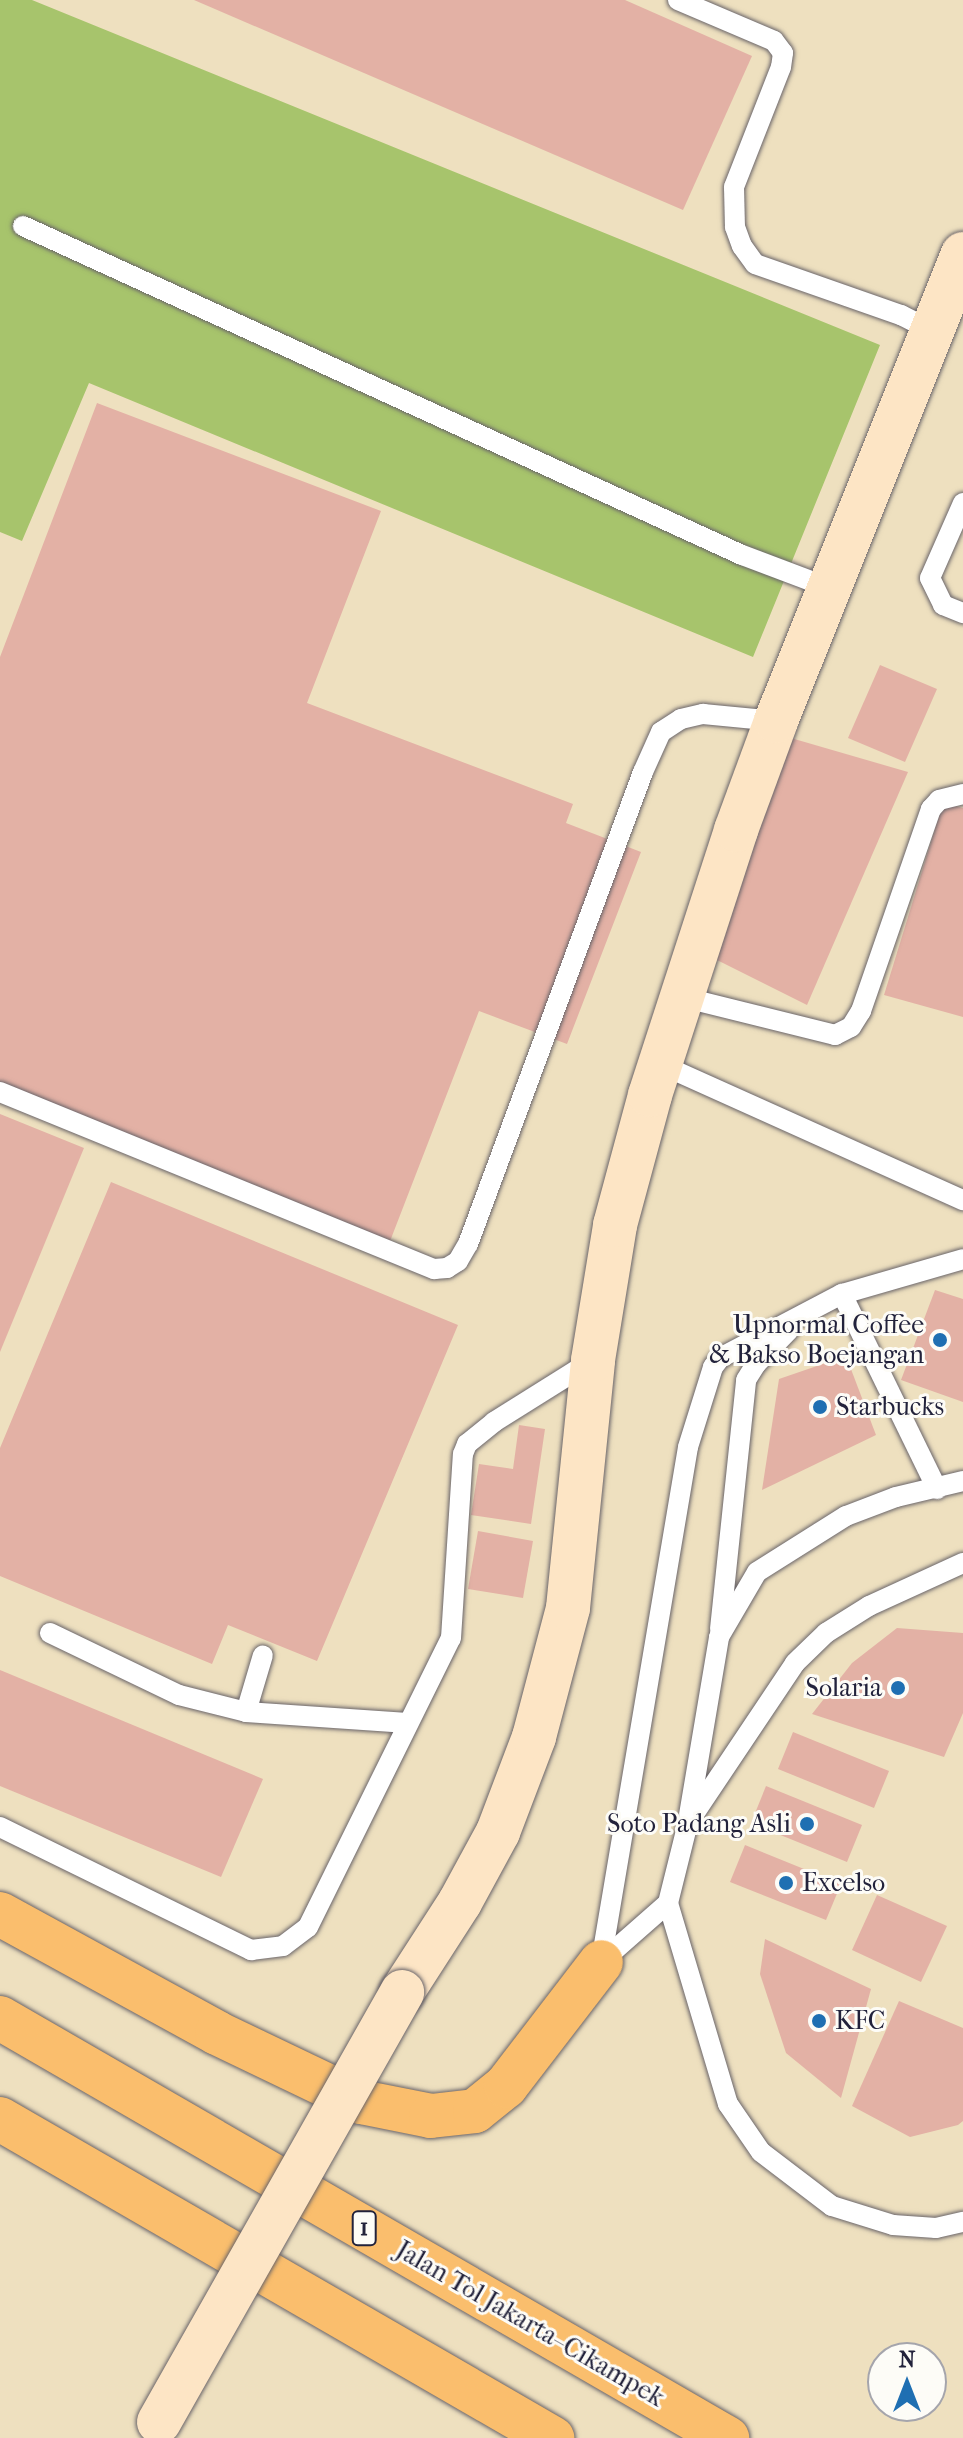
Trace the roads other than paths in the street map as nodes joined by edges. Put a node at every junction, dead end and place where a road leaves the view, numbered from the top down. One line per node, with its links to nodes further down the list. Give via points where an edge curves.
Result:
1 (678, 0): 4 (lane, via 774,41 783,53 734,187 735,227 755,264)
2 (23, 226): 6 (lane, via 742,555)
3 (963, 254): 4 (street)
4 (933, 331): 6 (street)
5 (963, 503): 7 (lane, via 930,578 943,605)
6 (827, 587): 8 (street)
7 (963, 613)
8 (776, 721): 10 (street); 12 (lane, via 703,714 681,719 661,732 468,1244 447,1268 434,1269)
9 (963, 794): 10 (lane, via 939,800 931,809 851,1027 835,1035)
10 (682, 997): 11 (street)
11 (660, 1064): 13 (lane); 17 (street, via 615,1225)
12 (0, 1092)
13 (963, 1200)
14 (963, 1259): 15 (lane)
15 (842, 1294): 16 (lane); 19 (lane)
16 (809, 1311): 22 (lane, via 746,1380); 30 (lane, via 720,1358 708,1376 688,1447)
17 (593, 1360): 25 (lane, via 467,1444 451,1638); 34 (street, bridge, via 568,1608 534,1737 498,1832)
18 (963, 1481): 19 (lane)
19 (937, 1489): 22 (lane, via 846,1516 757,1572)
20 (963, 1563): 26 (lane, via 869,1606 826,1633 795,1663)
21 (50, 1633): 24 (lane, via 179,1695)
22 (719, 1637): 26 (lane)
23 (263, 1655): 24 (lane)
24 (246, 1712): 25 (lane)
25 (408, 1723): 27 (lane, via 308,1927 283,1946 251,1950)
26 (688, 1823): 28 (lane)
27 (0, 1827)
28 (668, 1903): 30 (lane); 33 (lane, via 728,2104 761,2152 832,2206 893,2225 936,2228)
29 (0, 1914): 30 (highway, via 217,2033 361,2102 431,2116 475,2111 506,2086)
30 (601, 1962)
31 (0, 2018): 36 (highway, Jalan Tol Jakarta–Cikampek / 1)
32 (0, 2119): 35 (highway)
33 (963, 2222)
34 (155, 2430)
35 (552, 2438)
36 (727, 2438)

